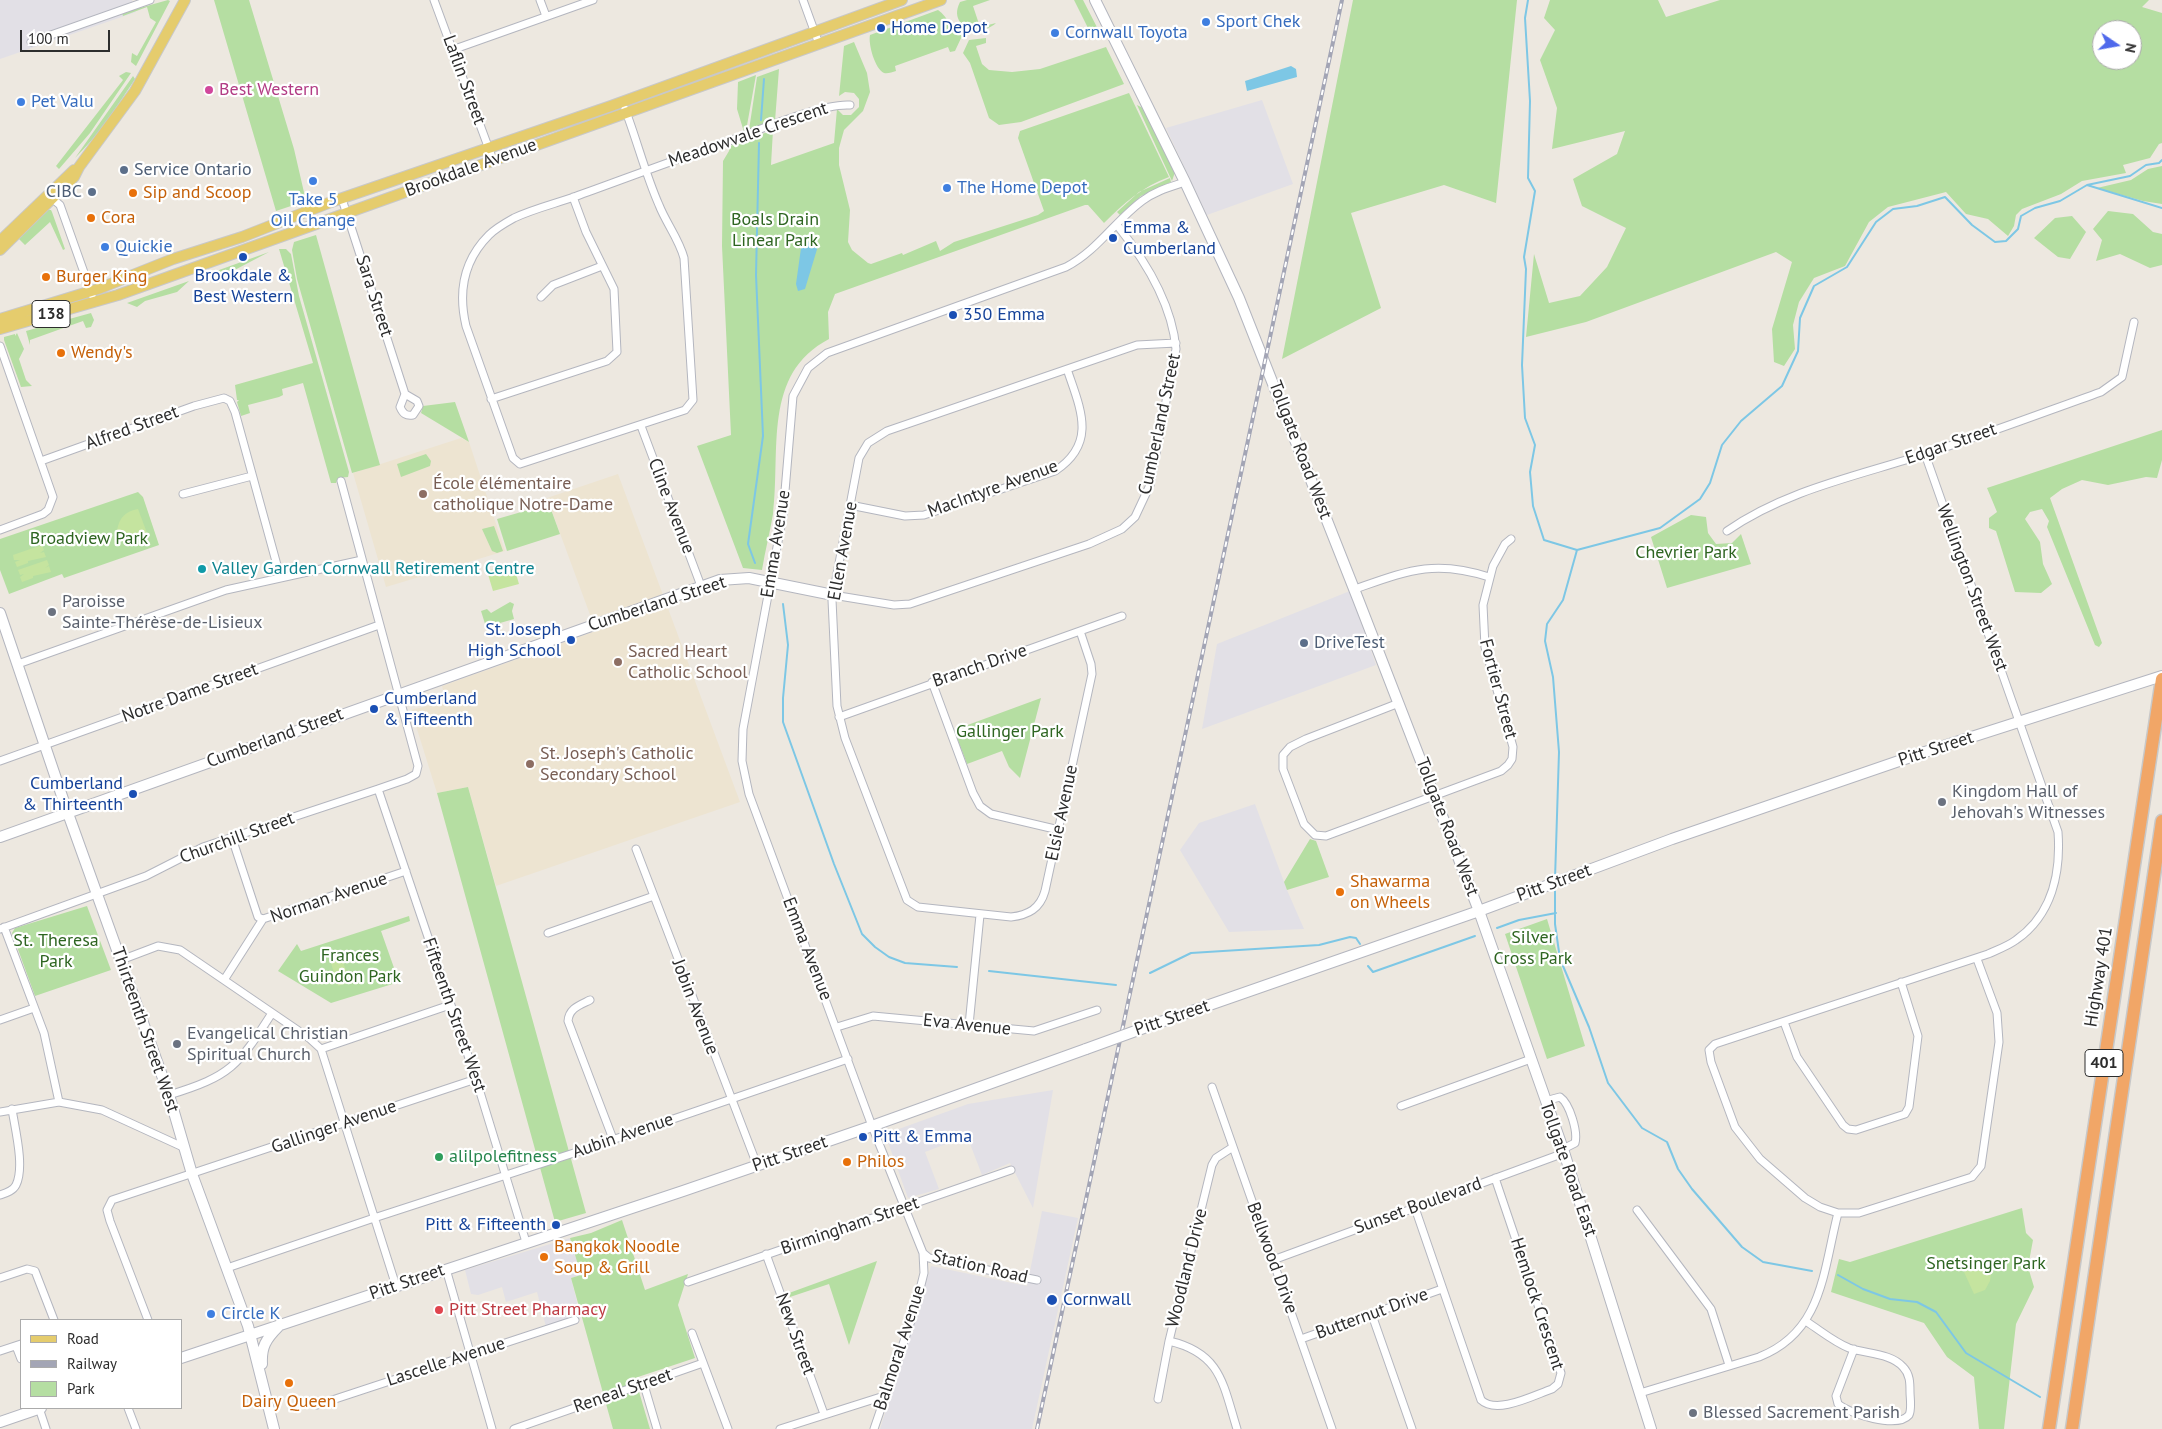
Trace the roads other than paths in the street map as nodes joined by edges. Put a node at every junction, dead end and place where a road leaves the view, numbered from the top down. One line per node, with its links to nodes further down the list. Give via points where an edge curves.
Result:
1 (150, 0): 12 (street)
2 (434, 0): 14 (street, Laflin Street)
3 (540, 0): 10 (street)
4 (593, 0): 10 (street)
5 (803, 0): 11 (street)
6 (902, 0): 11 (main road, Brookdale Avenue)
7 (941, 0): 13 (main road, Brookdale Avenue)
8 (1094, 0): 21 (street, Tollgate Road West)
9 (183, 1): 22 (main road, via 135,91 79,167 70,172)
10 (546, 16): 14 (street)
11 (814, 32): 13 (street); 15 (main road, Brookdale Avenue)
12 (31, 42)
13 (819, 44): 17 (main road, Brookdale Avenue)
14 (452, 50): 18 (street, Laflin Street)
15 (622, 102): 17 (street); 18 (main road, Brookdale Avenue)
16 (850, 105): 20 (street, Meadowvale Crescent, via 837,104)
17 (626, 113): 19 (main road, Brookdale Avenue); 20 (street)
18 (489, 147): 19 (street, Laflin Street); 24 (main road, Brookdale Avenue)
19 (493, 160): 25 (main road, Brookdale Avenue)
20 (646, 170): 23 (street, Meadowvale Crescent); 41 (street, Meadowvale Crescent, via 684,258 693,400 685,410)
21 (1185, 182): 26 (street, Emma Avenue, via 1149,196); 56 (street, Tollgate Road West, via 1267,365)
22 (50, 197): 27 (main road); 28 (main road); 30 (street, via 60,205)
23 (573, 197): 29 (street); 40 (street, Meadowvale Crescent, via 503,224 478,248 465,273 462,308)
24 (342, 199): 25 (street, Sara Street); 30 (main road, Brookdale Avenue)
25 (347, 213): 32 (main road, Brookdale Avenue / 138); 39 (street, Sara Street)
26 (1117, 225): 36 (street, Cumberland Street, via 1144,260 1174,328); 54 (street, Emma Avenue, via 1081,259 1066,267 827,352 813,363 793,396 783,515)
27 (0, 241)
28 (0, 250)
29 (602, 266): 31 (street, via 553,285); 40 (street, via 614,289 618,345 615,356)
30 (91, 291): 32 (street); 33 (main road, Brookdale Avenue)
31 (541, 297)
32 (94, 302): 35 (main road, Brookdale Avenue / 138)
33 (0, 319)
34 (2134, 322): 42 (street, Edgar Street, via 2122,377 2112,386)
35 (0, 329)
36 (1176, 343): 38 (street, Ellen Avenue, via 1137,345); 57 (street, Cumberland Street, via 1175,365 1150,485 1135,517 1122,529 1089,544 910,604 894,605)
37 (0, 346): 43 (street)
38 (1067, 369): 47 (street, Ellen Avenue, via 876,437 859,458); 47 (street, MacIntyre Avenue, via 1082,414 1082,431 1069,460 1055,471 924,515 905,516)
39 (405, 394)
40 (491, 399): 41 (street, Meadowvale Crescent, via 513,458 522,464)
41 (641, 426): 55 (street, Cline Avenue)
42 (1925, 454): 49 (street, Edgar Street, via 1801,492); 68 (street, Wellington Street West)
43 (42, 461): 44 (street, Alfred Street, via 224,398 233,406); 48 (street, via 53,494 52,504 41,515)
44 (252, 476): 46 (street); 52 (street)
45 (341, 481): 51 (street)
46 (183, 494)
47 (850, 505): 57 (street, Ellen Avenue)
48 (0, 530)
49 (1727, 531)
50 (1511, 539): 53 (street, Fortier Street, via 1505,544)
51 (362, 560): 52 (street); 60 (street)
52 (280, 576): 62 (street, via 226,590)
53 (1489, 578): 56 (street, via 1453,569 1423,568); 72 (street, Fortier Street, via 1483,605 1483,632 1486,655 1513,747 1512,759 1501,771)
54 (771, 581): 55 (street, Cumberland Street, via 739,578); 57 (street, Cumberland Street); 99 (street, Emma Avenue, via 743,729 743,769 749,794)
55 (701, 586): 65 (street, Cumberland Street)
56 (1355, 589): 66 (street, Tollgate Road West)
57 (833, 595): 67 (street, Ellen Avenue)
58 (0, 612): 62 (street, Thirteenth Street West)
59 (1122, 616): 61 (street, Branch Drive)
60 (379, 625): 65 (street); 69 (street, Notre Dame Street)
61 (1080, 631): 64 (street, Branch Drive); 75 (street, Elsie Avenue, via 1092,664 1092,674)
62 (18, 664): 69 (street, Thirteenth Street West)
63 (2162, 677): 68 (street, Pitt Street); 181 (highway, Highway 401 / 401)
64 (932, 682): 67 (street, Branch Drive); 75 (street, via 980,806 991,814)
65 (399, 694): 71 (street, Churchill Street, via 418,766 416,774); 73 (street, Cumberland Street)
66 (1399, 704): 72 (street, Tollgate Road West); 72 (street, via 1286,750 1283,769 1304,824 1315,835 1326,836)
67 (839, 717): 83 (street, Ellen Avenue, via 907,900 918,907)
68 (2020, 722): 82 (street, Pitt Street, via 1672,839); 87 (street, Wellington Street West, via 2058,832 2060,858 2056,883 2045,908 2029,929 2016,940)
69 (45, 745): 70 (street, Notre Dame Street); 73 (street, Thirteenth Street West)
70 (0, 760)
71 (378, 789): 77 (street, Churchill Street); 79 (street, Fifteenth Street West)
72 (1434, 795): 82 (street, Tollgate Road West)
73 (68, 812): 76 (street, Cumberland Street); 80 (street, Thirteenth Street West)
74 (2162, 821): 182 (highway, 401)
75 (1059, 830): 83 (street, Elsie Avenue, via 1044,894 1036,907 1023,916)
76 (0, 837)
77 (232, 838): 80 (street, Churchill Street, via 203,847 146,876); 84 (street, via 258,916)
78 (636, 849): 81 (street, Jobin Avenue)
79 (406, 871): 84 (street, Norman Avenue); 92 (street, Fifteenth Street West)
80 (97, 893): 85 (street, Churchill Street); 88 (street, Thirteenth Street West)
81 (654, 896): 86 (street); 106 (street, Jobin Avenue)
82 (1479, 911): 102 (street, Tollgate Road East); 113 (street, Pitt Street, bridge)
83 (980, 915): 98 (street)
84 (263, 919): 89 (street, Norman Avenue)
85 (2, 928): 93 (street)
86 (548, 933)
87 (1977, 958): 90 (street, Wellington Street West); 127 (street, via 1997,1013 1999,1042 1981,1166 1972,1177 1929,1192 1859,1214)
88 (121, 960): 89 (street, via 158,946 180,950); 105 (street, Thirteenth Street West)
89 (224, 980): 95 (street)
90 (1901, 982): 97 (street, Wellington Street West); 97 (street, via 1918,1036 1909,1107 1905,1114 1856,1130 1848,1129 1801,1064)
91 (590, 1000): 114 (street, via 573,1008 568,1021)
92 (450, 1005): 100 (street); 103 (street, Fifteenth Street West)
93 (34, 1008): 96 (street); 108 (street, via 44,1032)
94 (1097, 1010): 98 (street, Eva Avenue, via 1034,1031)
95 (272, 1013): 100 (street); 105 (street, via 230,1070)
96 (0, 1020)
97 (1784, 1022): 127 (street, Wellington Street West, via 1715,1044 1709,1050 1711,1062 1727,1110 1760,1159 1805,1198)
98 (969, 1025): 99 (street, Eva Avenue, via 873,1016)
99 (836, 1027): 101 (street, Emma Avenue)
100 (321, 1049): 112 (street)
101 (848, 1059): 106 (street, Aubin Avenue); 113 (street, Emma Avenue)
102 (1531, 1059): 107 (street, Tollgate Road East); 109 (street)
103 (476, 1079): 112 (street, Gallinger Avenue); 121 (street, Fifteenth Street West)
104 (1212, 1087): 115 (street, Bellwood Drive)
105 (169, 1095): 116 (street, Thirteenth Street West)
106 (730, 1100): 114 (street, Aubin Avenue); 118 (street, Jobin Avenue)
107 (1546, 1101): 117 (street, Tollgate Road East); 117 (street, via 1560,1097 1566,1103 1577,1136 1575,1143)
108 (59, 1102): 110 (street); 116 (street, via 102,1110)
109 (1401, 1106)
110 (12, 1110): 111 (street); 123 (street, via 20,1167 16,1185)
111 (0, 1112)
112 (346, 1123): 120 (street, Gallinger Avenue); 128 (street)
113 (872, 1126): 118 (street, Pitt Street); 124 (street, Balmoral Avenue)
114 (613, 1138): 121 (street, Aubin Avenue)
115 (1233, 1147): 132 (street, Bellwood Drive); 149 (street, Woodland Drive, via 1216,1158 1212,1165)
116 (185, 1148): 120 (street, Thirteenth Street West)
117 (1563, 1151): 122 (street, Sunset Boulevard); 159 (street, Tollgate Road East)
118 (757, 1165): 129 (street, Pitt Street)
119 (1012, 1170): 124 (street, Birmingham Street)
120 (192, 1174): 133 (street, Thirteenth Street West); 142 (street, Gallinger Avenue, via 112,1200 107,1210)
121 (504, 1174): 128 (street, Aubin Avenue); 129 (street, Fifteenth Street West)
122 (1494, 1178): 125 (street, Sunset Boulevard); 139 (street, Hemlock Crescent, via 1561,1373 1558,1384 1500,1407 1485,1404)
123 (0, 1195)
124 (903, 1207): 130 (street, Balmoral Avenue); 131 (street, Birmingham Street)
125 (1415, 1208): 132 (street, Sunset Boulevard); 139 (street, Hemlock Crescent)
126 (1637, 1210): 156 (street, via 1711,1309)
127 (1838, 1213): 144 (street, via 1816,1300)
128 (374, 1218): 133 (street, Aubin Avenue); 138 (street)
129 (526, 1242): 134 (street, Pitt Street)
130 (923, 1253): 136 (street, Station Road, via 929,1258); 160 (street, Balmoral Avenue, via 924,1273 915,1309)
131 (766, 1254): 137 (street, Birmingham Street); 166 (street, New Street)
132 (1273, 1260): 148 (street, Bellwood Drive)
133 (227, 1268): 147 (street, Thirteenth Street West)
134 (446, 1269): 138 (street, Pitt Street); 153 (street)
135 (0, 1278): 141 (street, via 27,1269 35,1271)
136 (1037, 1280)
137 (688, 1282)
138 (396, 1286): 145 (street, Pitt Street)
139 (1442, 1289): 140 (street, Butternut Drive)
140 (1372, 1315): 148 (street, Butternut Drive); 179 (street)
141 (54, 1319)
142 (148, 1319)
143 (575, 1320): 153 (street, Lascelle Avenue)
144 (1807, 1322): 151 (street); 156 (street, via 1776,1350)
145 (278, 1327): 147 (street, Pitt Street); 157 (street, via 268,1337 262,1351)
146 (692, 1333): 155 (street)
147 (251, 1335): 154 (street, Pitt Street); 157 (street, Thirteenth Street West)
148 (1301, 1340): 178 (street, Bellwood Drive)
149 (1169, 1341): 161 (street, Woodland Drive); 177 (street, via 1200,1352 1212,1364)
150 (19, 1345): 152 (street)
151 (1854, 1349): 151 (street, via 1836,1396 1838,1405 1880,1422 1895,1422 1907,1417 1910,1412 1910,1379 1905,1369 1896,1361)
152 (0, 1351)
153 (470, 1353): 162 (street, Lascelle Avenue); 171 (street)
154 (182, 1358)
155 (703, 1363): 158 (street, Reneal Street); 174 (street)
156 (1729, 1365): 159 (street)
157 (263, 1380): 170 (street)
158 (644, 1385): 172 (street, Reneal Street); 173 (street)
159 (1640, 1393): 180 (street, Tollgate Road East)
160 (884, 1396): 166 (street); 176 (street, Balmoral Avenue)
161 (1158, 1399)
162 (317, 1405)
163 (37, 1409): 167 (street)
164 (40, 1409): 168 (street)
165 (128, 1409): 169 (street)
166 (824, 1414): 175 (street)
167 (0, 1422)
168 (46, 1429)
169 (136, 1429)
170 (274, 1429)
171 (492, 1429)
172 (514, 1429)
173 (657, 1429)
174 (728, 1429)
175 (780, 1429)
176 (874, 1429)
177 (1237, 1429)
178 (1332, 1429)
179 (1412, 1429)
180 (1652, 1429)
181 (2048, 1429)
182 (2072, 1429)

